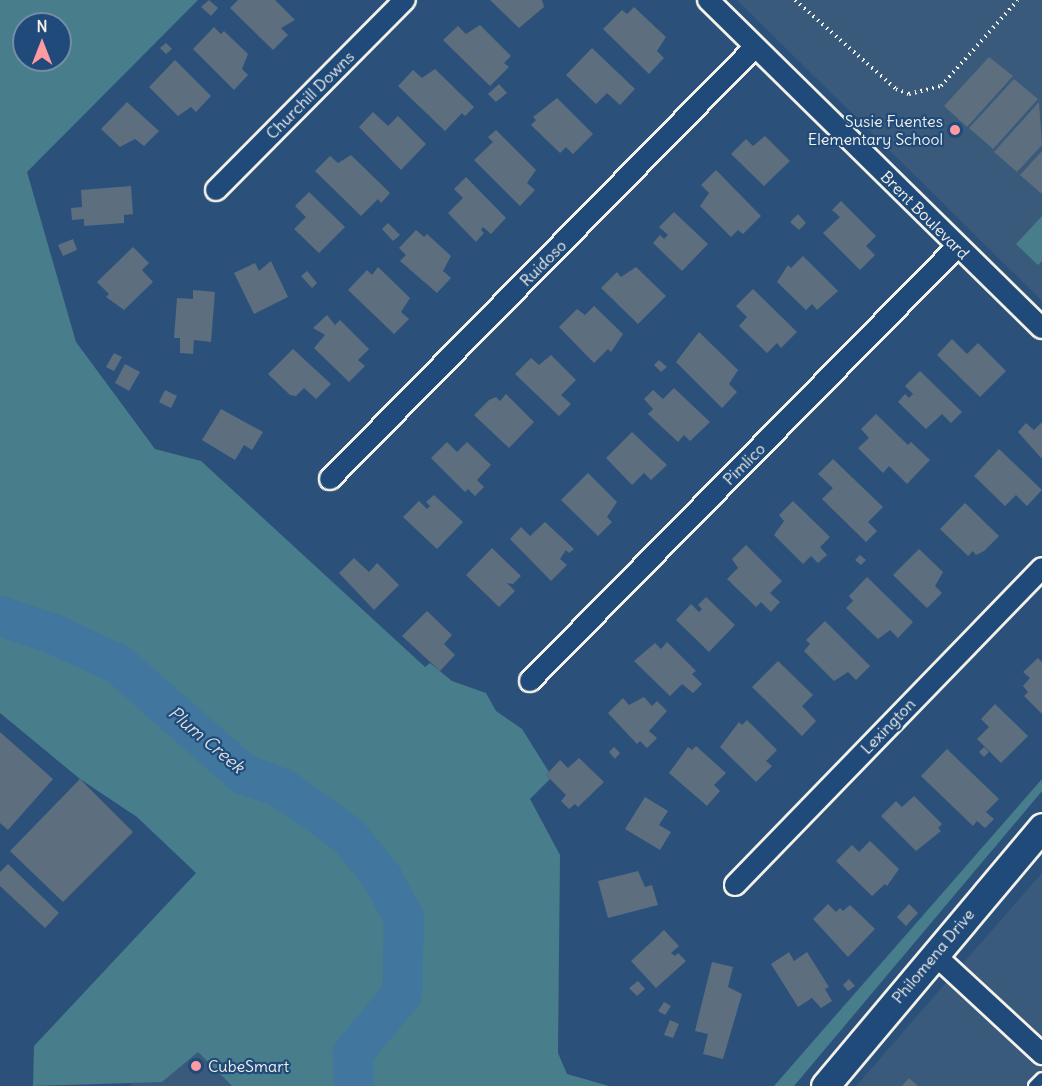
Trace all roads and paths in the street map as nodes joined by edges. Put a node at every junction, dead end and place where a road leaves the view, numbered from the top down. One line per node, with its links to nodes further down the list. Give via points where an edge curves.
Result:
1 (405, 0): 6 (street, Churchill Downs)
2 (708, 0): 5 (street, Brent Boulevard)
3 (795, 0): 4 (path, via 896,89 909,94 941,86)
4 (1018, 0)
5 (755, 47): 7 (street, Brent Boulevard); 9 (street, Ruidoso)
6 (216, 190)
7 (957, 248): 8 (street, Brent Boulevard); 11 (street, Pimlico)
8 (1042, 328)
9 (330, 479)
10 (1042, 568): 13 (street, Lexington)
11 (530, 681)
12 (1042, 827): 14 (street, Philomena Drive)
13 (735, 885)
14 (934, 955): 15 (street); 17 (street, Philomena Drive)
15 (1042, 1054)
16 (1042, 1078): 18 (lane)
17 (825, 1086)
18 (1034, 1086)

